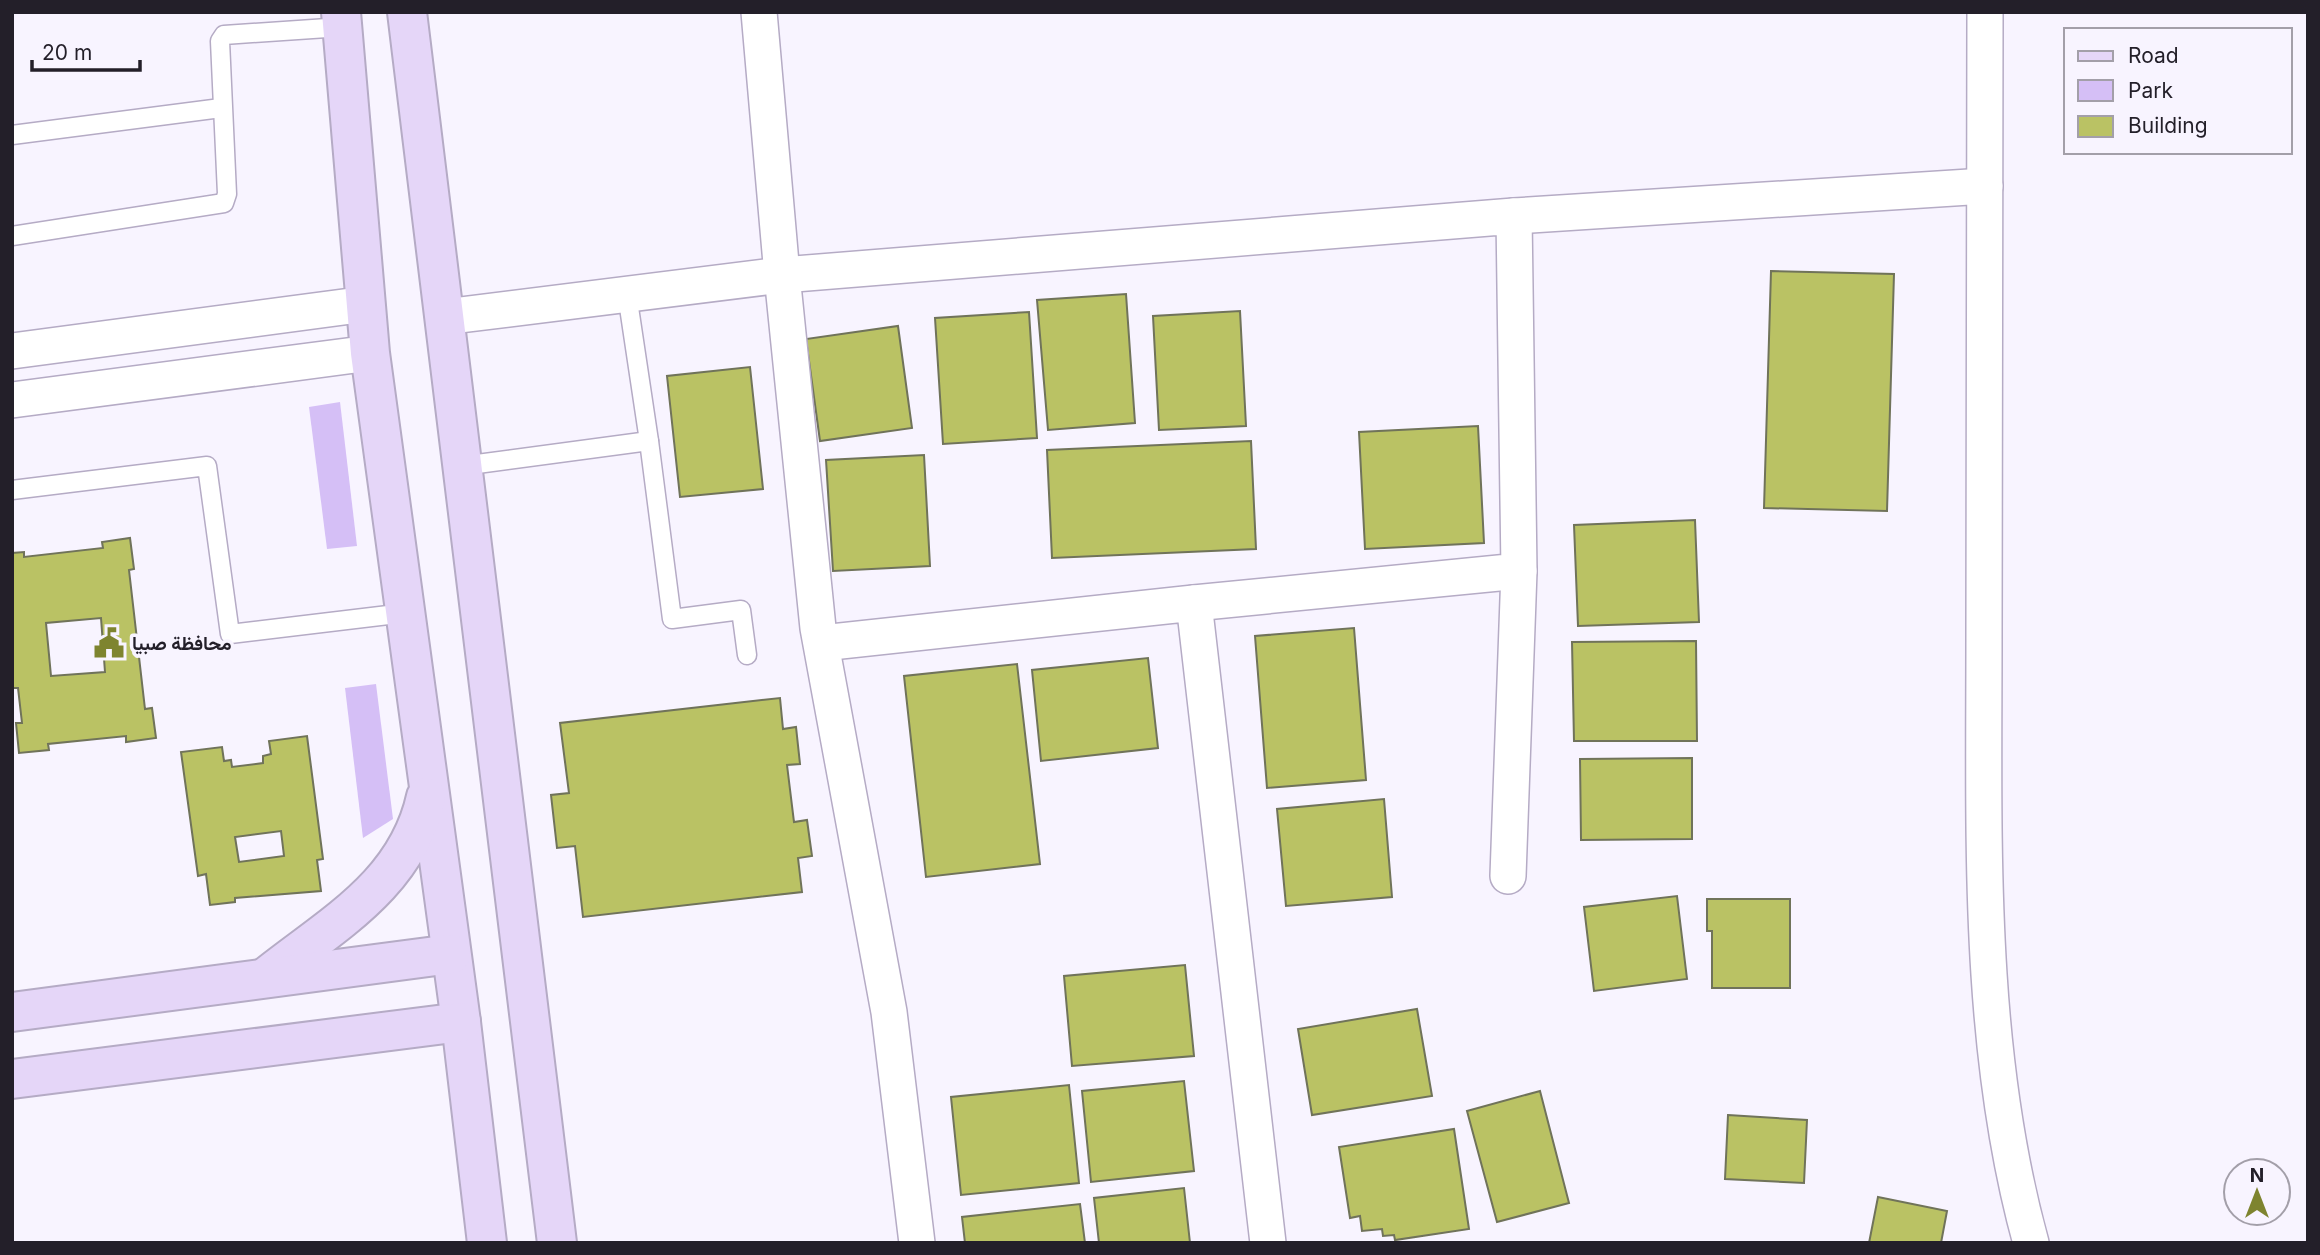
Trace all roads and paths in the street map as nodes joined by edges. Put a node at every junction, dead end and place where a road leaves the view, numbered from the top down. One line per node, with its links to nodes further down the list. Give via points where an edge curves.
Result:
1 (407, 12): 13 (street)
2 (759, 12): 10 (street)
3 (1985, 12): 7 (street)
4 (341, 20): 5 (lane, via 224,35 219,47); 12 (street)
5 (221, 108): 6 (lane); 9 (lane, via 224,203)
6 (12, 135)
7 (1985, 186): 8 (street); 36 (street, via 1984,748 1990,1020)
8 (1514, 216): 10 (street); 20 (street)
9 (12, 236)
10 (782, 275): 11 (street); 23 (street)
11 (627, 294): 13 (street); 17 (lane)
12 (366, 304): 14 (street); 15 (street)
13 (444, 317): 18 (street)
14 (12, 351)
15 (370, 353): 16 (street); 22 (street)
16 (12, 400)
17 (649, 441): 18 (lane); 24 (lane, via 672,619 741,610)
18 (462, 466): 33 (street)
19 (12, 490): 22 (lane, via 207,467 230,634)
20 (1519, 571): 21 (street); 26 (street)
21 (1194, 603): 23 (street); 35 (street)
22 (405, 613): 25 (street)
23 (822, 643): 34 (street, via 888,1012)
24 (747, 655)
25 (428, 784): 27 (street); 28 (street, via 420,825 386,877 325,934)
26 (1508, 876)
27 (452, 954): 28 (street); 30 (street)
28 (264, 979): 29 (street)
29 (12, 1012)
30 (461, 1023): 31 (street); 32 (street)
31 (12, 1079)
32 (487, 1243)
33 (557, 1243)
34 (917, 1243)
35 (1268, 1243)
36 (2031, 1243)

